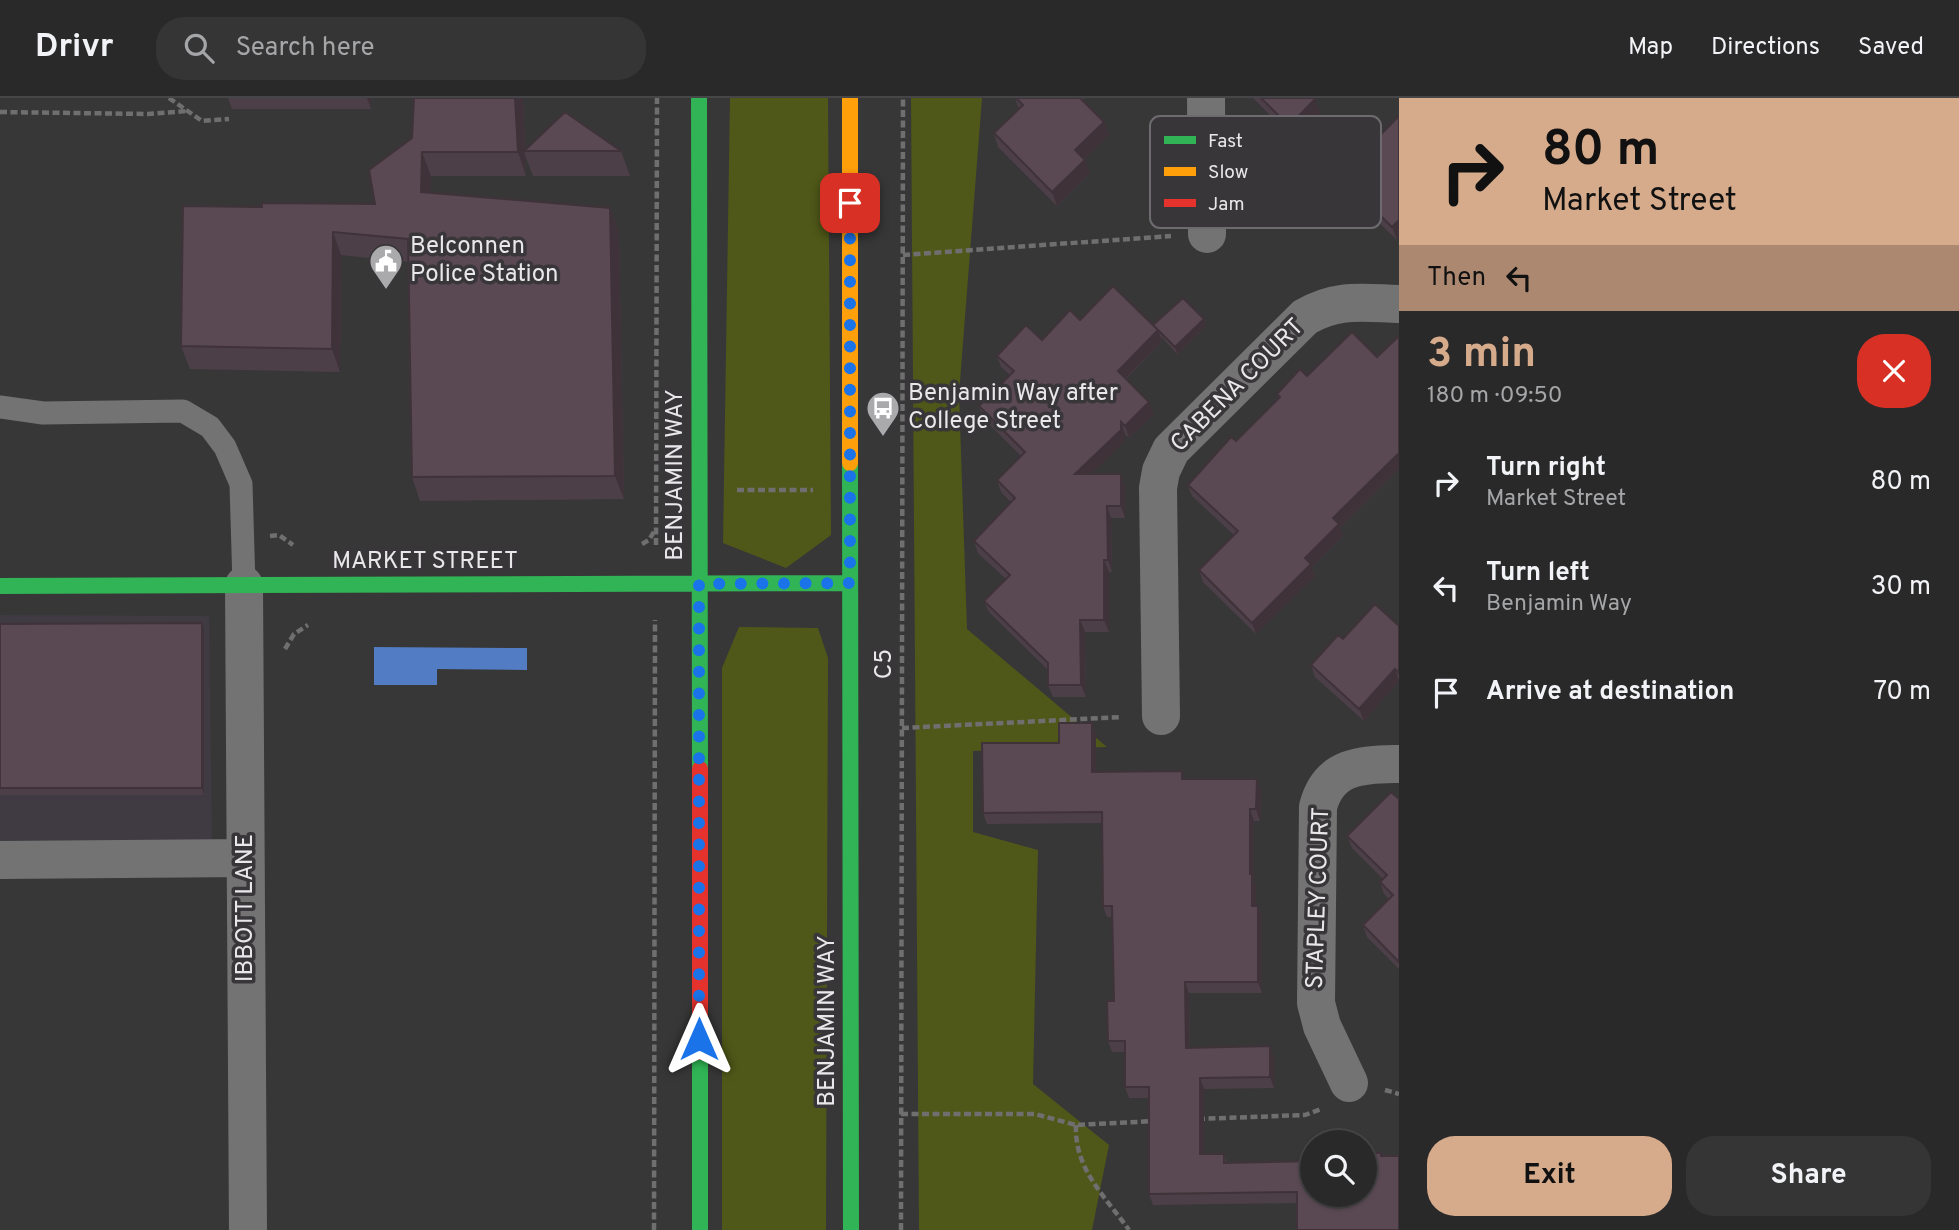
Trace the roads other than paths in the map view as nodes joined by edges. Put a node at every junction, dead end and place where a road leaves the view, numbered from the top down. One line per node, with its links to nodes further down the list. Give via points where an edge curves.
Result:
1 (699, 98): 10 (main road, BENJAMIN WAY)
2 (850, 98): 9 (main road, BENJAMIN WAY)
3 (1206, 98): 4 (street)
4 (1206, 116)
5 (1207, 228): 6 (street)
6 (1207, 234)
7 (1399, 304): 13 (street, CABENA COURT, via 1329,305 1305,317 1167,457 1158,488)
8 (0, 407): 11 (lane, via 43,413 183,411 210,427 225,447 241,484)
9 (850, 583): 10 (main road, MARKET STREET); 20 (main road, BENJAMIN WAY)
10 (699, 584): 11 (main road, MARKET STREET); 19 (main road, BENJAMIN WAY)
11 (244, 585): 12 (main road, MARKET STREET); 15 (street, IBBOTT LANE)
12 (0, 586)
13 (1161, 716)
14 (1399, 764): 17 (street, STAPLEY COURT, via 1343,772 1327,786 1318,807 1316,1003)
15 (245, 858): 16 (street); 18 (street, IBBOTT LANE)
16 (0, 860)
17 (1349, 1083)
18 (248, 1230)
19 (699, 1230)
20 (851, 1230)

